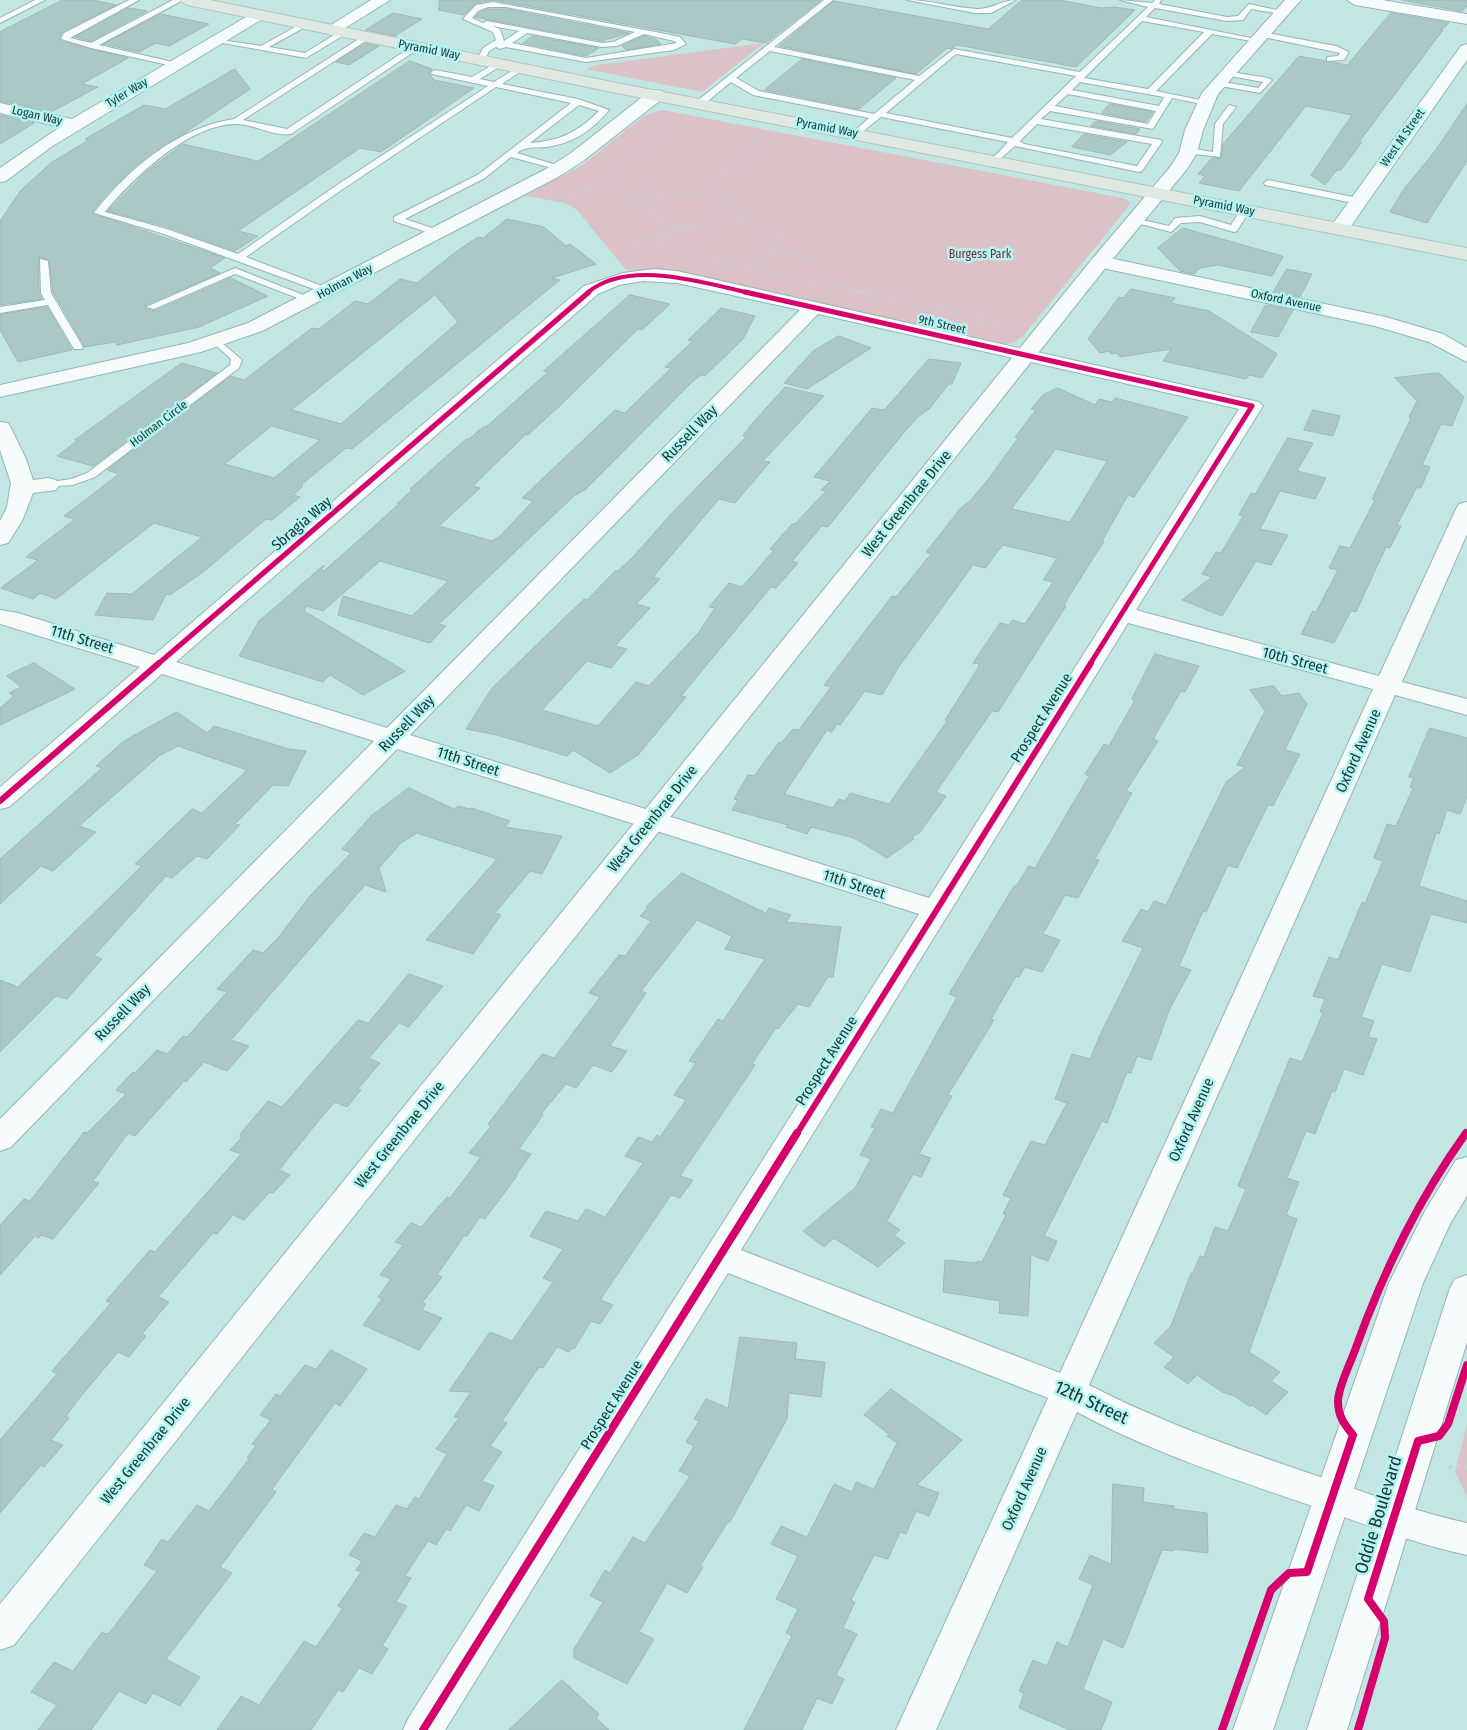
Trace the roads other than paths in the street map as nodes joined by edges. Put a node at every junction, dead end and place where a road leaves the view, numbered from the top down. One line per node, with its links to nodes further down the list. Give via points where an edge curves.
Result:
1 (20, 0): 11 (lane)
2 (134, 0): 32 (lane, via 65,39)
3 (179, 0): 32 (lane)
4 (187, 0): 17 (main road, Pyramid Way)
5 (382, 0): 24 (street)
6 (829, 0): 36 (lane)
7 (911, 0): 8 (lane, via 991,11)
8 (1011, 0)
9 (1124, 0): 12 (lane)
10 (1355, 0): 20 (street)
11 (38, 2): 16 (lane)
12 (1155, 3): 13 (lane, via 1227,19 1240,18); 18 (lane)
13 (1252, 3): 14 (lane)
14 (1288, 6): 28 (street, West Greenbrae Drive)
15 (0, 12): 16 (lane)
16 (13, 15): 21 (lane)
17 (258, 15): 22 (main road, Pyramid Way); 29 (street, Tyler Way)
18 (1140, 18): 25 (lane); 44 (lane)
19 (467, 19): 23 (lane); 26 (lane, via 472,10 488,3); 39 (lane, via 497,31 500,41 486,50)
20 (1467, 19)
21 (0, 22)
22 (304, 24): 24 (main road, Pyramid Way); 30 (lane)
23 (526, 30): 26 (lane, via 602,44 614,44); 31 (lane)
24 (338, 31): 27 (main road, Pyramid Way); 37 (lane)
25 (1210, 31): 28 (lane); 50 (lane)
26 (643, 32): 31 (lane, via 677,39 682,44 674,48 586,60)
27 (368, 37): 34 (main road, Pyramid Way); 61 (lane)
28 (1260, 37): 38 (lane, via 1345,52 1341,58); 54 (street, West Greenbrae Drive, via 1210,93)
29 (216, 41): 33 (lane); 41 (street, Tyler Way)
30 (274, 41): 33 (lane); 37 (lane)
31 (504, 44): 39 (lane)
32 (91, 46): 41 (lane)
33 (264, 47): 37 (lane, via 306,56)
34 (417, 47): 39 (main road, Pyramid Way); 61 (lane, via 288,132)
35 (1467, 48): 74 (street, West M Street)
36 (770, 49): 45 (lane); 47 (lane)
37 (316, 50)
38 (1330, 59)
39 (481, 60): 40 (main road, Pyramid Way)
40 (499, 64): 42 (main road, Pyramid Way); 46 (lane)
41 (174, 65): 63 (street, Tyler Way)
42 (520, 68): 48 (lane); 51 (main road, Pyramid Way)
43 (435, 72): 46 (lane)
44 (1080, 77): 45 (lane, via 954,51); 49 (lane); 50 (lane)
45 (921, 79): 60 (lane)
46 (473, 80): 48 (lane)
47 (731, 80): 55 (lane); 60 (lane, via 756,93)
48 (494, 84): 53 (lane); 80 (lane)
49 (1066, 91): 58 (lane); 59 (lane)
50 (1150, 92): 52 (lane)
51 (656, 95): 55 (main road, Pyramid Way); 70 (street, Holman Way)
52 (1169, 96): 54 (lane); 59 (lane)
53 (578, 102): 66 (lane); 66 (lane, via 605,110 569,140)
54 (1206, 102): 67 (street, West Greenbrae Drive)
55 (700, 103): 64 (main road, Pyramid Way)
56 (1232, 106): 67 (lane, via 1219,124 1217,155)
57 (0, 108): 63 (street, Logan Way)
58 (1050, 108): 59 (lane, via 1150,127); 62 (lane)
59 (1161, 109)
60 (878, 115): 64 (lane); 65 (lane)
61 (236, 121): 80 (lane, via 220,121 149,162 117,190 99,213 164,231)
62 (1036, 121): 65 (lane); 65 (lane, via 1158,142 1139,169 1021,146)
63 (74, 125): 71 (street, Tyler Way)
64 (856, 134): 69 (main road, Pyramid Way)
65 (1014, 141): 69 (lane)
66 (521, 146): 68 (lane)
67 (1189, 151): 73 (street, West Greenbrae Drive)
68 (510, 154): 70 (lane); 78 (lane, via 482,176 397,219)
69 (994, 161): 73 (main road, Pyramid Way)
70 (560, 169): 78 (street, Holman Way)
71 (0, 177)
72 (1268, 183): 74 (lane)
73 (1158, 193): 75 (main road, Pyramid Way); 76 (street, West Greenbrae Drive)
74 (1358, 201): 77 (street, West M Street)
75 (1245, 210): 76 (lane, via 1234,229 1200,219 1178,220 1171,228); 77 (main road, Pyramid Way)
76 (1134, 221): 82 (street, West Greenbrae Drive)
77 (1339, 229): 79 (main road, Pyramid Way)
78 (438, 233): 84 (street, Holman Way)
79 (1467, 254)
80 (239, 258): 84 (lane)
81 (43, 261): 85 (lane, via 46,293)
82 (1100, 262): 90 (street, West Greenbrae Drive); 92 (street, Oxford Avenue, via 1379,320 1436,338)
83 (630, 269): 87 (street, 9th Street); 102 (street, Sbragia Way, via 591,290)
84 (319, 295): 86 (lane, via 235,271); 89 (street, Holman Way, via 268,321)
85 (51, 302): 88 (lane); 91 (lane)
86 (151, 307)
87 (813, 308): 90 (street, 9th Street); 105 (street, Russell Way)
88 (0, 310)
89 (216, 341): 93 (street, Holman Way); 96 (lane, Holman Circle, via 235,357 235,366 91,475 73,482)
90 (1025, 343): 94 (street, 9th Street); 107 (street, West Greenbrae Drive)
91 (78, 347)
92 (1467, 356)
93 (0, 391)
94 (1252, 406): 100 (street, Prospect Avenue)
95 (0, 428): 97 (street, via 21,471)
96 (48, 485): 97 (street)
97 (23, 488): 99 (street, via 21,504)
98 (1467, 509): 103 (street, Oxford Avenue)
99 (0, 538)
100 (1122, 614): 103 (street, 10th Street); 108 (street, Prospect Avenue)
101 (0, 617): 102 (street, 11th Street)
102 (159, 664): 105 (street, 11th Street); 106 (street, Sbragia Way)
103 (1388, 686): 104 (street, 10th Street); 113 (street, Oxford Avenue)
104 (1467, 707)
105 (393, 738): 107 (street, 11th Street); 109 (street, Russell Way)
106 (0, 801)
107 (652, 821): 108 (street, 11th Street); 117 (street, West Greenbrae Drive)
108 (936, 910): 111 (street, Prospect Avenue)
109 (0, 1139)
110 (1467, 1169): 114 (street, via 1436,1220 1406,1283)
111 (720, 1256): 113 (street, 12th Street); 118 (street, Prospect Avenue)
112 (1467, 1288): 115 (street, Oddie Boulevard)
113 (1069, 1391): 114 (street, 12th Street, via 1113,1416); 119 (street, Oxford Avenue)
114 (1332, 1497): 115 (street, 12th Street); 120 (street)
115 (1394, 1518): 116 (street, 12th Street, via 1434,1532); 121 (street, Oddie Boulevard)
116 (1467, 1538)
117 (0, 1633)
118 (423, 1730)
119 (916, 1730)
120 (1253, 1730)
121 (1327, 1730)

